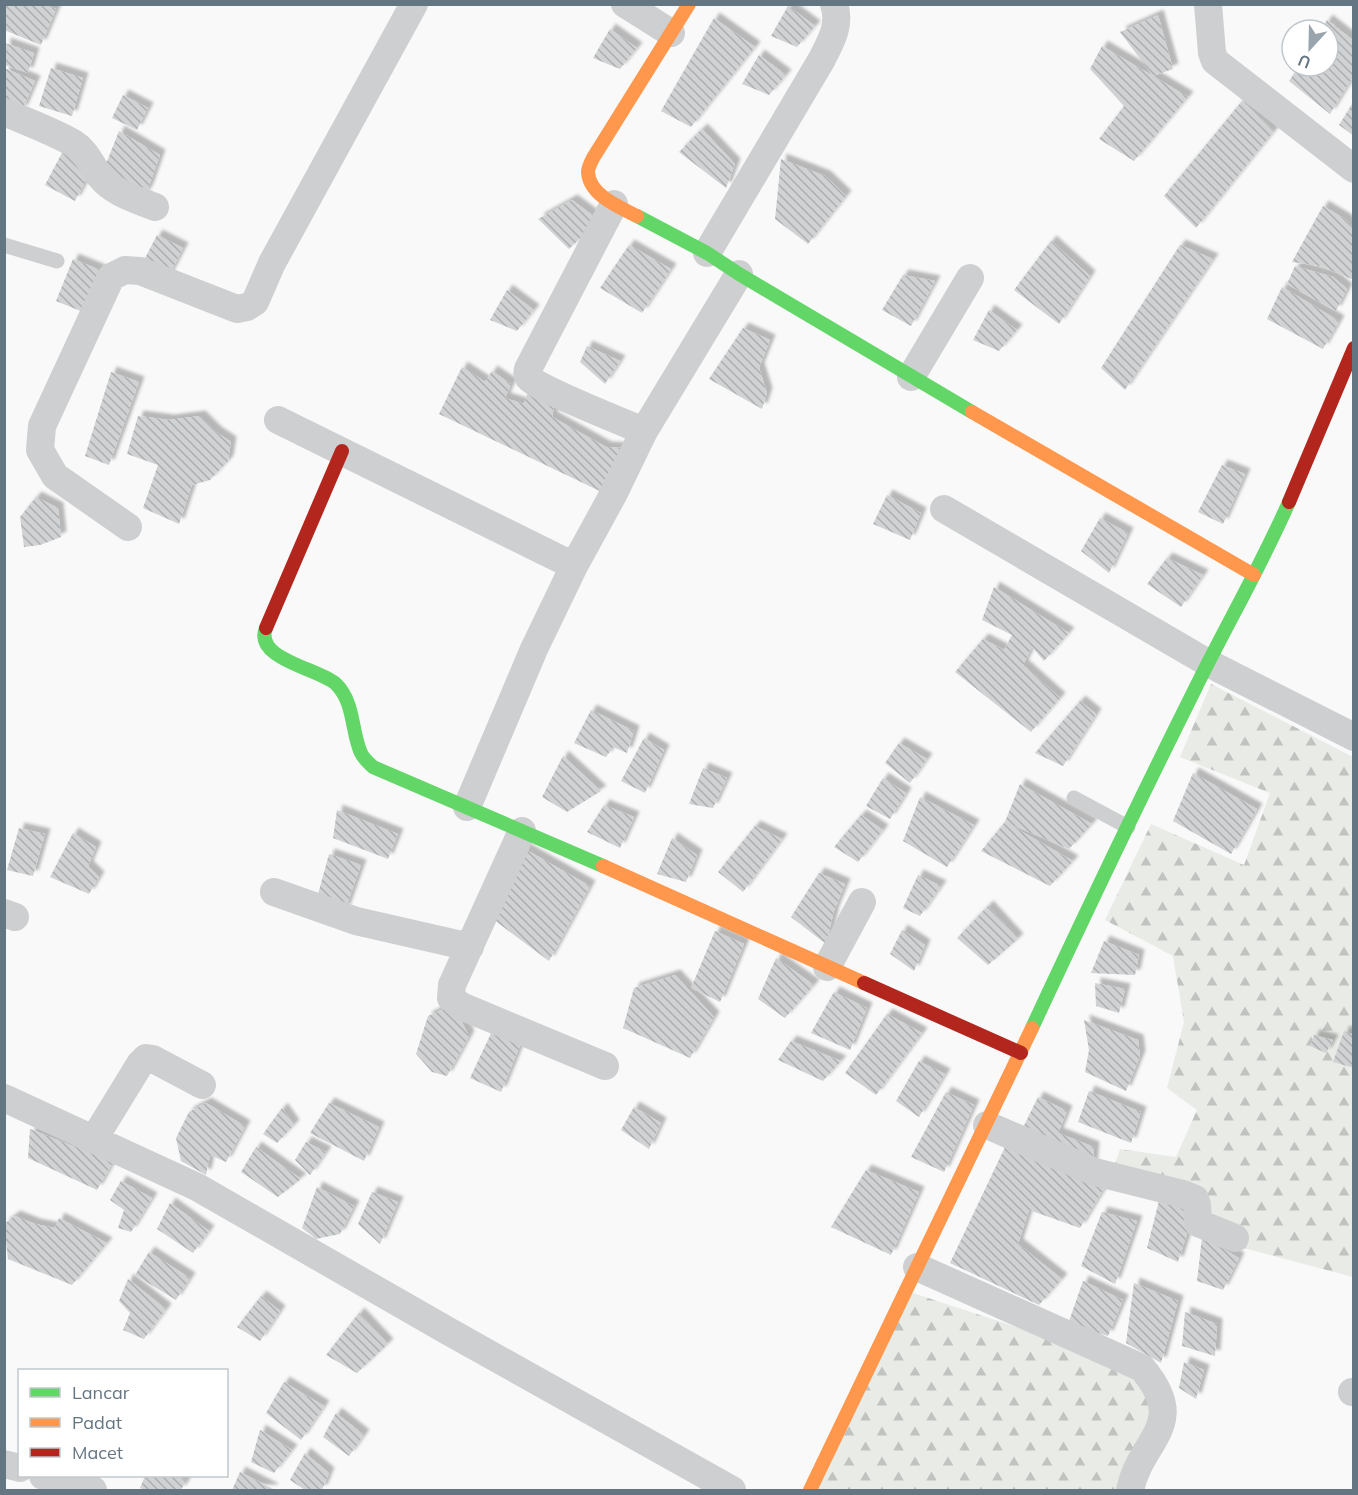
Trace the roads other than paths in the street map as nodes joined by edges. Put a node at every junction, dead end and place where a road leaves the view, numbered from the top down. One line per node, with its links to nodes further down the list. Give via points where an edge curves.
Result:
1 (414, 4): 23 (street, via 272,263 255,302 237,309 140,271 125,270 111,277 42,426 40,450 55,476)
2 (625, 4): 6 (street)
3 (689, 4): 6 (street)
4 (834, 4): 12 (street, via 836,30 822,59)
5 (1208, 4): 8 (street, via 1215,61)
6 (670, 33): 9 (street, via 588,171 593,188)
7 (4, 112): 10 (street, via 73,143 87,154 107,183 122,194)
8 (1353, 169)
9 (614, 204): 12 (street); 20 (street, via 527,374 546,388)
10 (155, 207)
11 (4, 245): 13 (lane)
12 (707, 253): 14 (street)
13 (57, 261)
14 (739, 274): 17 (street); 20 (street)
15 (970, 278): 17 (street)
16 (1353, 348): 18 (street)
17 (911, 377): 25 (street)
18 (1347, 382): 25 (street)
19 (278, 420): 21 (street)
20 (644, 431): 24 (street)
21 (342, 451): 24 (street); 29 (street, via 264,634 266,644 274,653 335,683 347,700 360,755 373,767)
22 (944, 509): 26 (street)
23 (128, 527)
24 (574, 566): 29 (street)
25 (1254, 575): 26 (street)
26 (1208, 663): 27 (street); 30 (street)
27 (1353, 736)
28 (1074, 798): 30 (lane)
29 (466, 807): 31 (street)
30 (1128, 827): 36 (street)
31 (522, 831): 34 (street); 35 (street)
32 (274, 892): 34 (street, via 356,921)
33 (861, 902): 35 (street)
34 (470, 947): 37 (street, via 452,985 451,998 460,1006)
35 (827, 967): 36 (street)
36 (1021, 1053): 40 (street)
37 (605, 1066)
38 (202, 1085): 41 (street, via 146,1058)
39 (4, 1098): 41 (street)
40 (987, 1125): 42 (street, via 1095,1172 1195,1199 1198,1223); 43 (street)
41 (94, 1139): 46 (street, via 197,1187)
42 (1234, 1238)
43 (917, 1267): 47 (street); 48 (street, via 1142,1368 1154,1382 1164,1412)
44 (46, 1477): 45 (street)
45 (93, 1491)
46 (732, 1491)
47 (810, 1491)
48 (1130, 1491)

